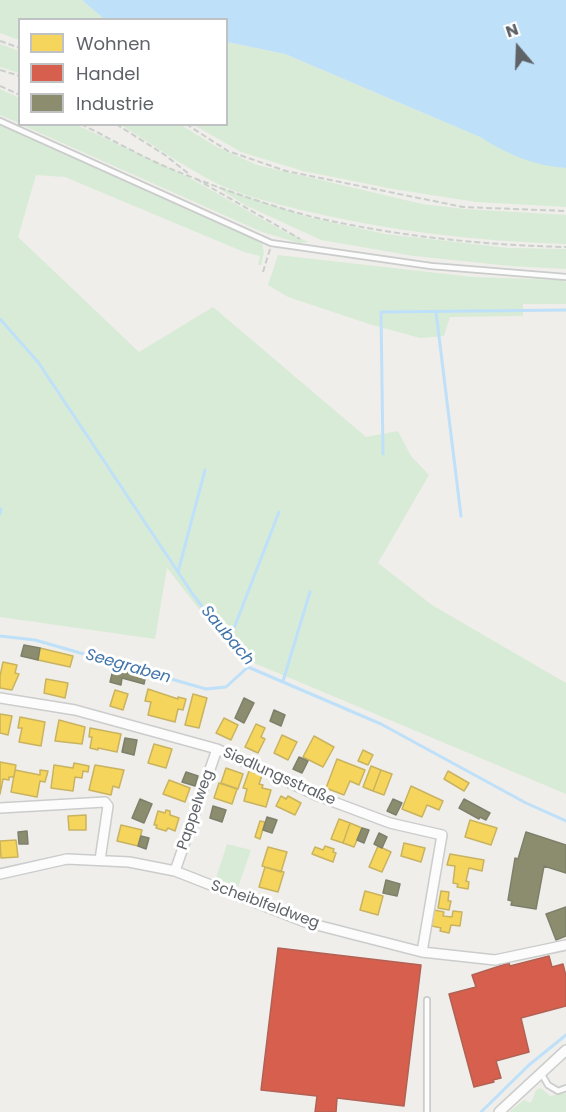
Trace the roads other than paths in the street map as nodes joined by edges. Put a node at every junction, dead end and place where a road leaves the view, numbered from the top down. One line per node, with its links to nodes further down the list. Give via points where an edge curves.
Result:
1 (0, 121): 2 (lane, via 271,243 431,266)
2 (566, 277)
3 (0, 698): 4 (street, Siedlungsstraße, via 75,710)
4 (217, 749): 7 (street, Pappelweg); 10 (street, Siedlungsstraße, via 318,796 390,823 442,835)
5 (0, 808): 6 (street, via 105,802 108,806)
6 (100, 860): 7 (street, Scheiblfeldweg); 8 (street, Scheiblfeldweg, via 67,859)
7 (175, 871): 10 (street, Scheiblfeldweg, via 305,922)
8 (0, 874)
9 (566, 945): 10 (street, Scheiblfeldweg, via 495,960)
10 (422, 952)
11 (427, 1000): 15 (lane)
12 (566, 1050): 13 (street)
13 (541, 1072): 14 (lane, via 548,1085 558,1090); 16 (street)
14 (566, 1088)
15 (428, 1112)
16 (499, 1112)

